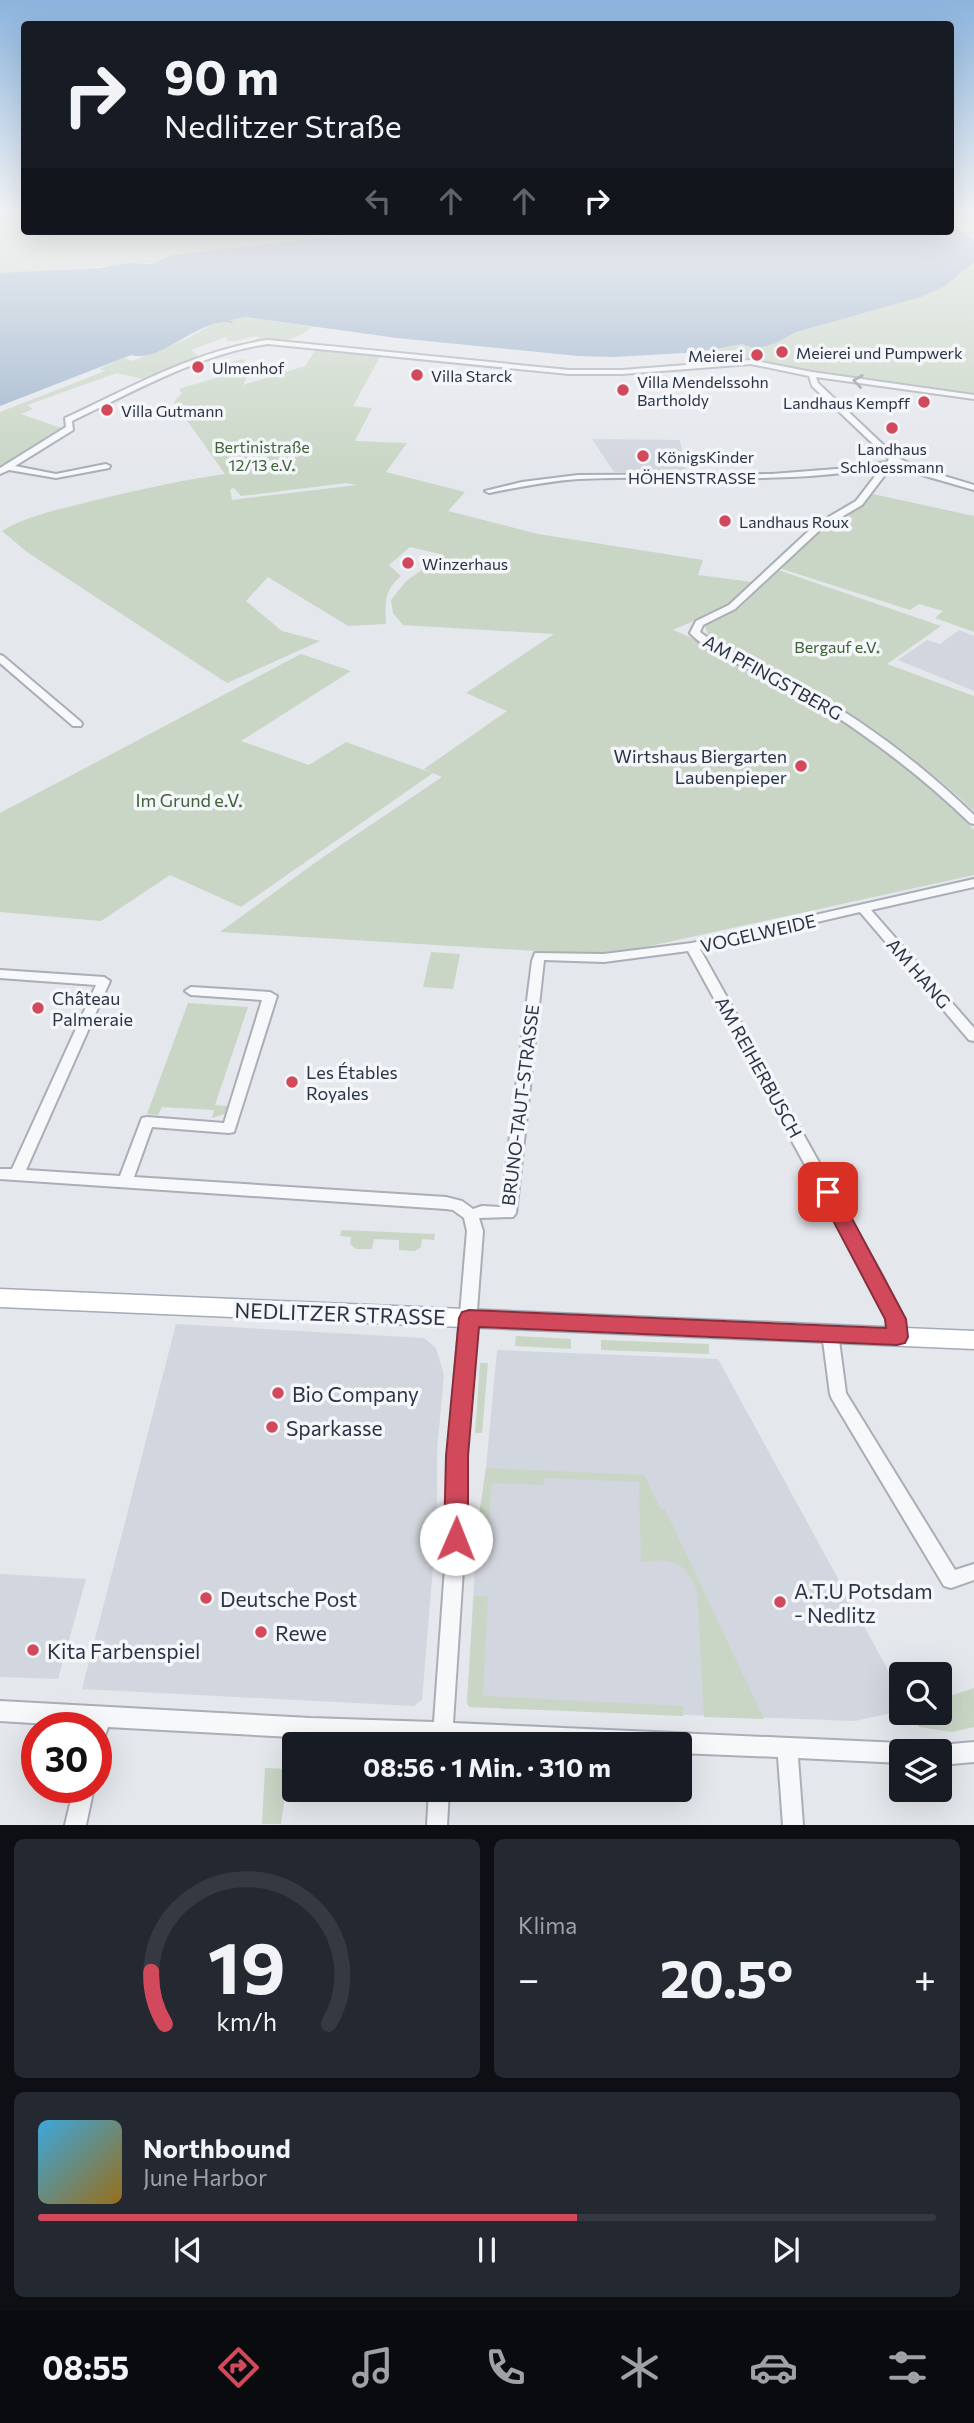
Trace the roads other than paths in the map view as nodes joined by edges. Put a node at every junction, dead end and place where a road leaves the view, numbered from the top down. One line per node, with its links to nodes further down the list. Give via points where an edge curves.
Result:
1 (812, 374): 2 (street, one-way to 1); 3 (street, via 815,384); 5 (street, via 751,362 569,372 263,342 176,369 68,420 69,428)
2 (974, 397)
3 (890, 461): 6 (street, HÖHENSTRASSE); 7 (street, AM PFINGSTBERG); 8 (street)
4 (106, 466): 5 (street, via 56,476)
5 (4, 469)
6 (856, 471): 7 (street); 9 (street, HÖHENSTRASSE, via 736,478 576,477)
7 (876, 479): 12 (street, AM PFINGSTBERG, via 859,503 818,527 732,607 699,623 695,633 821,702 883,742)
8 (974, 488)
9 (489, 491)
10 (0, 658): 11 (street)
11 (77, 724)
12 (974, 821)
13 (974, 883): 14 (street, VOGELWEIDE)
14 (864, 909): 15 (street, VOGELWEIDE); 19 (street, AM HANG)
15 (692, 947): 16 (street, VOGELWEIDE, via 604,958); 27 (street, AM REIHERBUSCH, via 876,1279 895,1319)
16 (538, 959): 23 (street, BRUNO-TAUT-STRASSE, via 508,1213)
17 (0, 974): 21 (street, via 104,981)
18 (191, 991): 22 (street, via 270,996 229,1128 148,1122)
19 (974, 1037)
20 (0, 1174): 21 (street)
21 (16, 1176): 22 (street)
22 (125, 1182): 23 (street, via 446,1203)
23 (471, 1215): 25 (street, via 475,1231)
24 (0, 1298): 25 (main road, NEDLITZER STRASSE)
25 (469, 1318): 26 (main road, NEDLITZER STRASSE); 34 (street)
26 (830, 1334): 27 (main road, NEDLITZER STRASSE); 29 (street, via 838,1394 951,1580)
27 (897, 1337): 28 (main road, NEDLITZER STRASSE)
28 (974, 1340)
29 (974, 1572)
30 (0, 1711): 31 (street)
31 (21, 1714)
32 (112, 1725): 33 (street)
33 (363, 1732)
34 (443, 1732)
35 (692, 1745): 36 (street)
36 (787, 1748): 37 (street); 44 (street)
37 (889, 1752)
38 (974, 1752): 39 (street)
39 (952, 1754)
40 (438, 1802): 43 (street)
41 (80, 1803): 42 (street)
42 (75, 1825)
43 (437, 1825)
44 (793, 1825)

